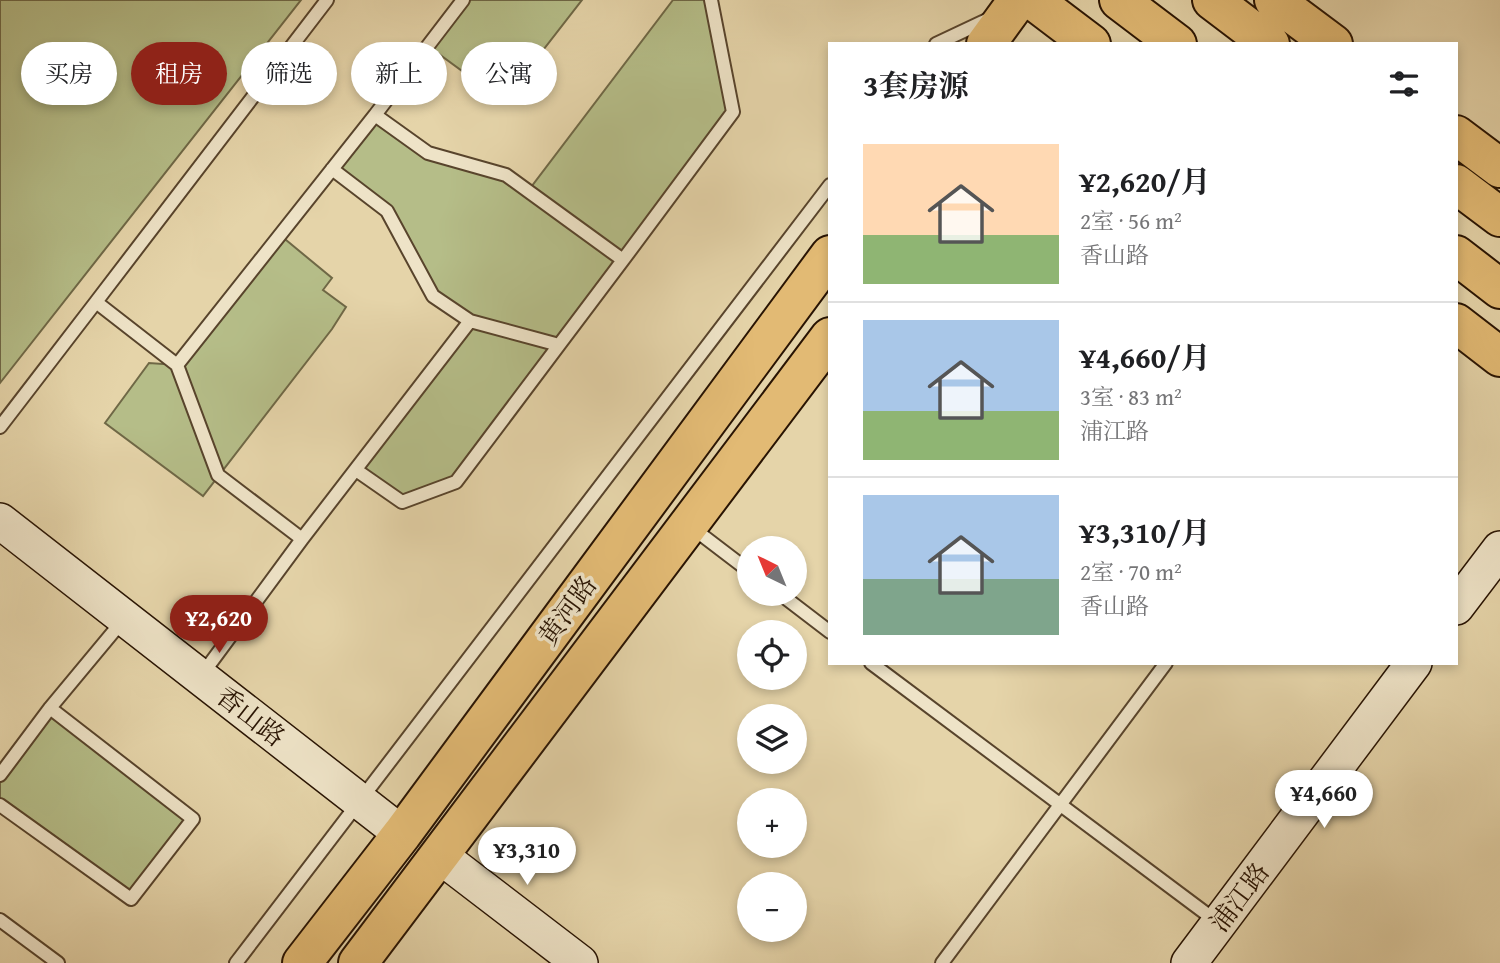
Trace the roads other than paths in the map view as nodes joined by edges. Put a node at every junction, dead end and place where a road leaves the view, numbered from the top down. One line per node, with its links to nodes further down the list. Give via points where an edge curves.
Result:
1 (327, 0): 25 (lane)
2 (463, 0): 14 (lane)
3 (711, 0): 23 (lane, via 733,112)
4 (1119, 0): 11 (main road)
5 (1212, 0): 12 (main road)
6 (1274, 0): 13 (main road)
7 (1021, 3): 8 (main road); 9 (lane); 10 (main road)
8 (1075, 28)
9 (940, 42)
10 (988, 42)
11 (1174, 42)
12 (1267, 42)
13 (1330, 42)
14 (375, 115): 17 (lane); 23 (lane, via 428,153 506,175)
15 (1458, 136): 16 (main road)
16 (1500, 167)
17 (332, 169): 26 (lane, via 387,211 433,296); 31 (lane)
18 (1458, 186): 20 (main road)
19 (828, 188): 49 (lane)
20 (1500, 217)
21 (828, 258): 52 (main road, 黄河路)
22 (1458, 258): 24 (main road)
23 (624, 260): 29 (lane)
24 (1500, 289)
25 (96, 302): 31 (lane); 32 (lane)
26 (470, 321): 29 (lane); 33 (lane)
27 (1458, 325): 30 (main road)
28 (828, 340): 35 (main road, 黄河路)
29 (559, 345): 33 (lane, via 456,482 402,502)
30 (1500, 357)
31 (177, 365): 36 (lane, via 218,475)
32 (0, 427)
33 (356, 470): 36 (lane)
34 (0, 521): 41 (street, 香山路)
35 (687, 524): 38 (lane); 53 (main road, 黄河路)
36 (303, 539): 46 (lane)
37 (1500, 549): 39 (street)
38 (737, 562)
39 (1458, 604)
40 (796, 606): 42 (lane)
41 (124, 620): 46 (street, 香山路); 47 (lane)
42 (828, 630)
43 (875, 665): 51 (lane)
44 (1165, 665): 51 (lane)
45 (1412, 665): 55 (street, 浦江路)
46 (201, 676): 49 (street, 香山路)
47 (50, 708): 48 (lane); 50 (lane, via 193,819 131,899)
48 (0, 775)
49 (361, 802): 52 (street, 香山路); 57 (lane)
50 (0, 805)
51 (1060, 805): 55 (lane); 61 (lane)
52 (402, 834): 58 (main road, 黄河路)
53 (439, 855): 59 (main road, 黄河路); 60 (street)
54 (0, 920): 56 (lane)
55 (1219, 923): 62 (street, 浦江路)
56 (58, 963)
57 (236, 963)
58 (302, 963)
59 (358, 963)
60 (580, 963)
61 (942, 963)
62 (1189, 963)

